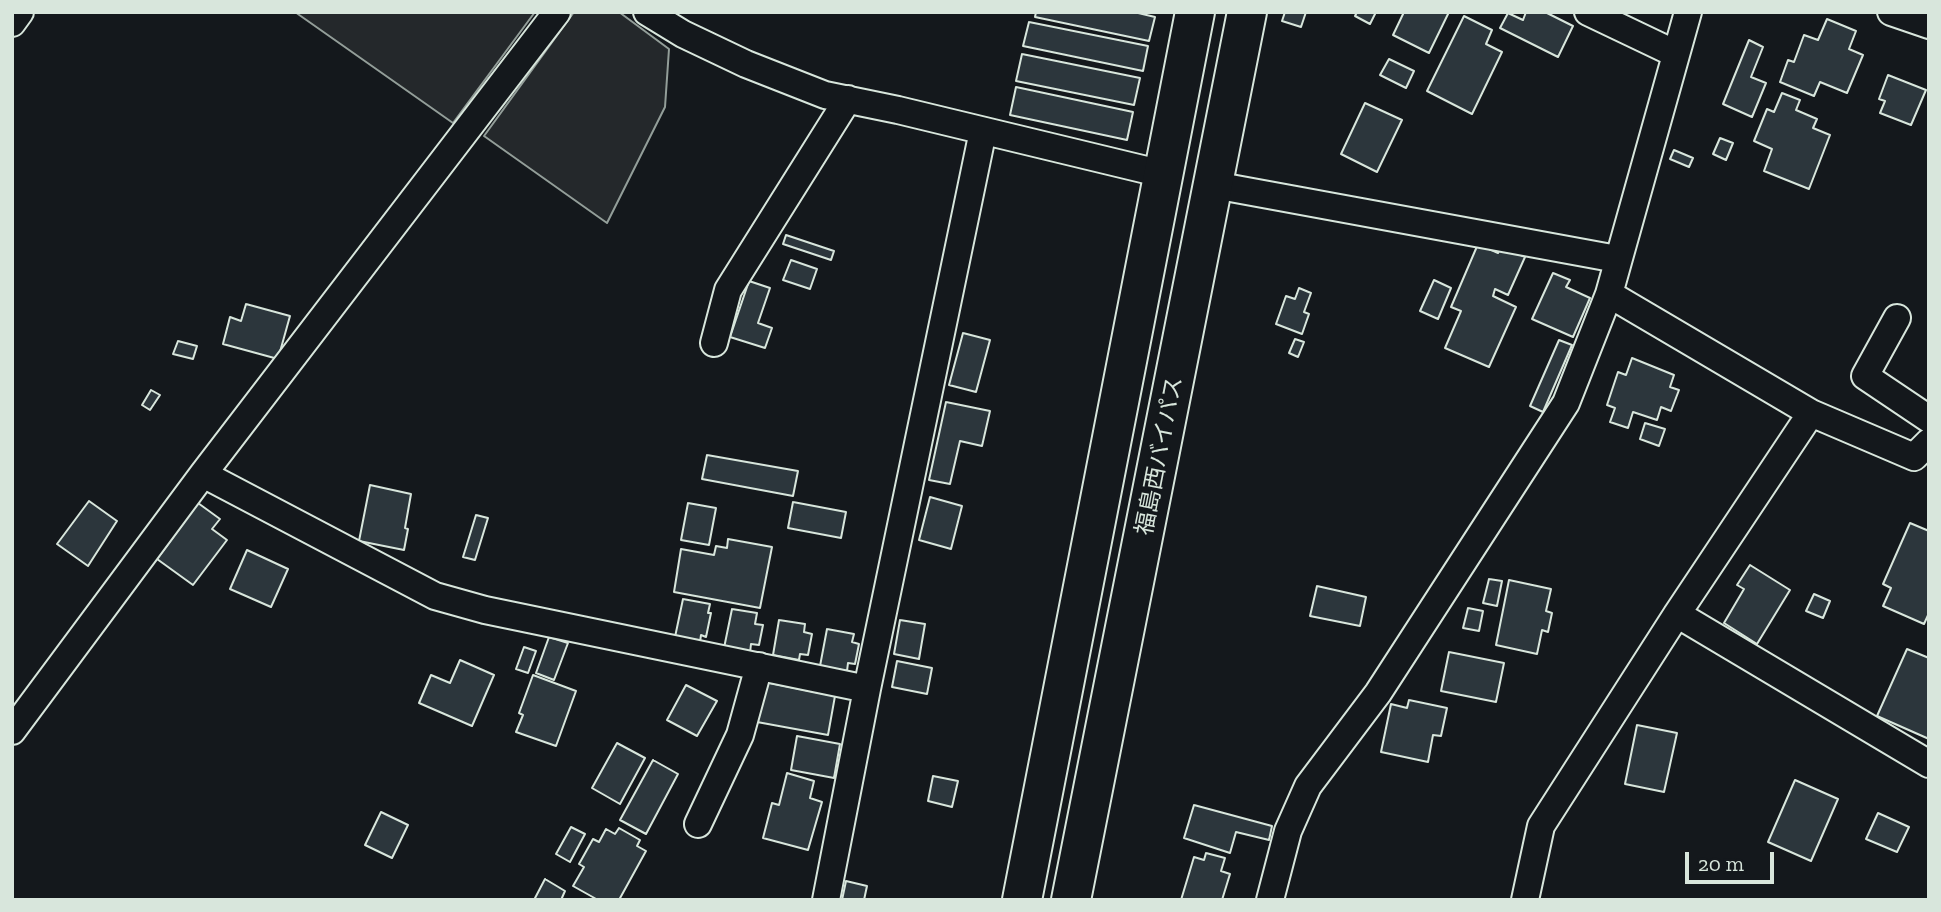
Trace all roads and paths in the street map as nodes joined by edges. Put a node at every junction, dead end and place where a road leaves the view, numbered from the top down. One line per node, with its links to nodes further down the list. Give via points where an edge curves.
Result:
1 (20, 12): 9 (street)
2 (556, 12): 23 (street)
3 (648, 12): 12 (street, via 746,64 825,95)
4 (1195, 12): 14 (highway)
5 (1247, 12): 15 (highway, 福島西バイパス)
6 (1588, 12): 11 (street)
7 (1688, 12): 11 (street)
8 (1891, 12): 10 (street)
9 (12, 23)
10 (1929, 25)
11 (1676, 54): 16 (street)
12 (848, 99): 13 (street); 19 (street, via 728,290)
13 (984, 131): 14 (street); 26 (street)
14 (1163, 174): 31 (highway)
15 (1214, 185): 16 (street); 32 (highway, 福島西バイパス)
16 (1617, 260): 17 (street)
17 (1609, 294): 20 (street); 33 (street, via 1566,403 1378,693 1308,786 1288,831)
18 (1897, 318): 21 (street, via 1866,376)
19 (714, 343)
20 (1811, 413): 22 (street, via 1914,457); 24 (street)
21 (1929, 419)
22 (1929, 442)
23 (203, 474): 25 (street, via 435,596); 27 (street)
24 (1677, 614): 28 (street); 34 (street, via 1541,826)
25 (759, 666): 26 (street); 29 (street, via 740,735)
26 (867, 689): 30 (street)
27 (12, 731)
28 (1929, 764)
29 (698, 824)
30 (826, 900)
31 (1022, 900)
32 (1072, 900)
33 (1270, 900)
34 (1525, 900)

